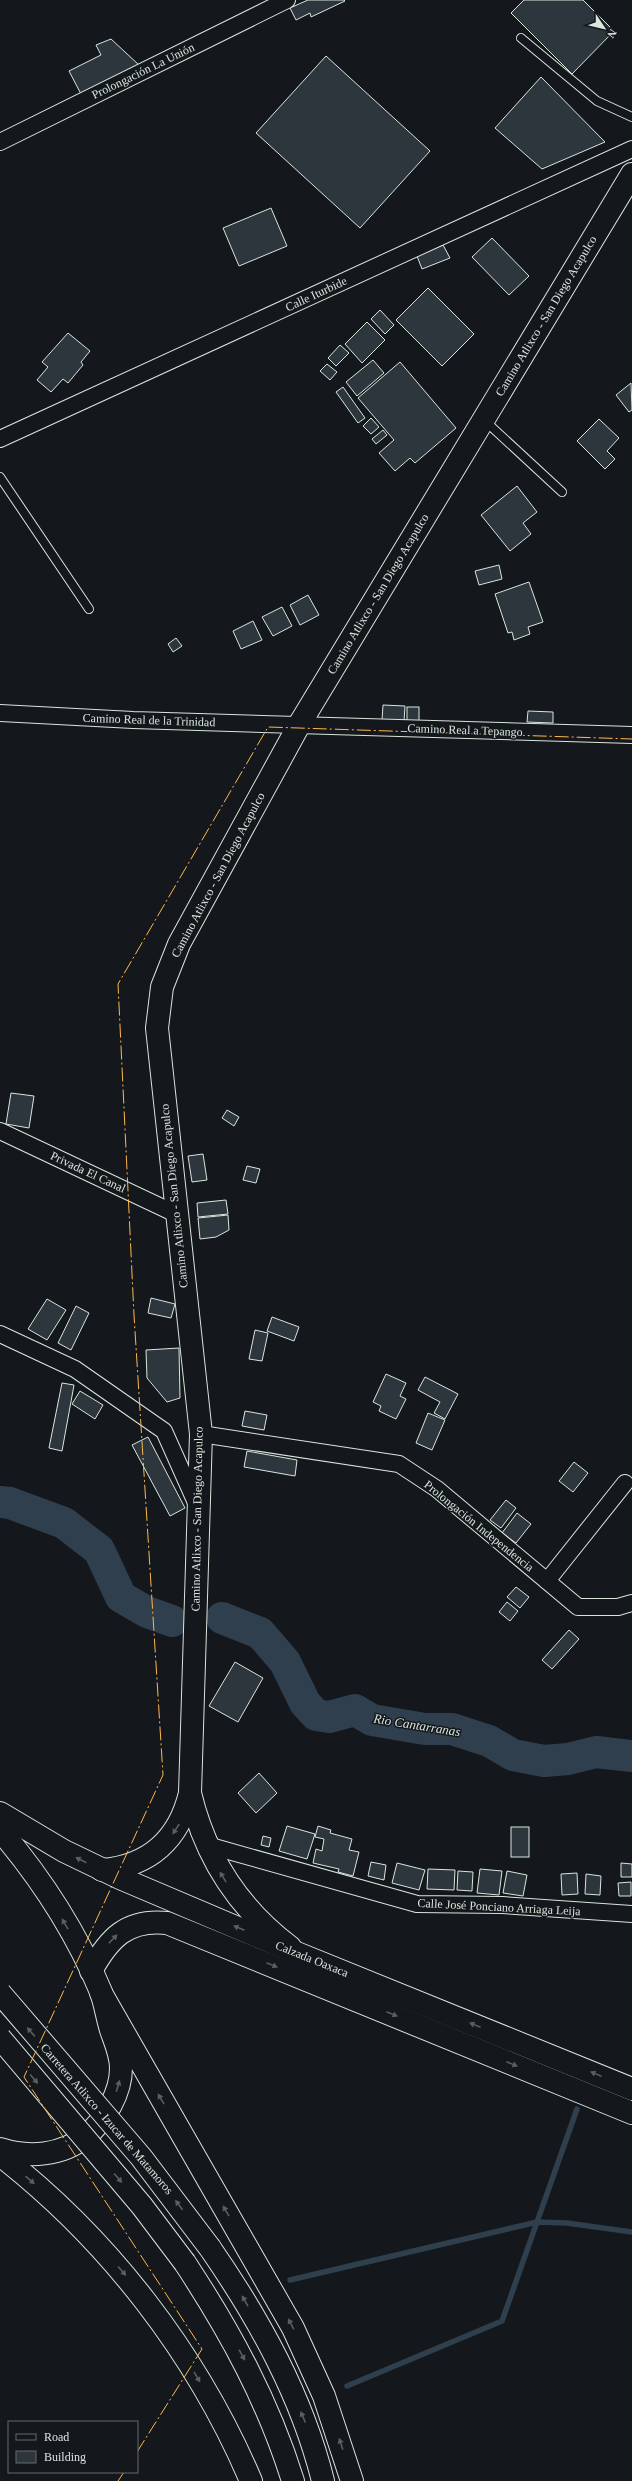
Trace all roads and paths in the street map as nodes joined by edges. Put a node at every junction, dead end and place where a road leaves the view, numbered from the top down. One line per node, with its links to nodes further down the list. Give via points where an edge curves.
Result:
1 (287, 0): 4 (street, Prolongación La Unión)
2 (521, 38): 3 (lane, via 596,101)
3 (632, 117)
4 (0, 142)
5 (632, 149): 8 (street, Calle Iturbide)
6 (632, 174): 7 (main road, Camino Atlixco - San Diego Acapulco)
7 (483, 419): 10 (lane); 13 (main road, Camino Atlixco - San Diego Acapulco)
8 (0, 439)
9 (0, 476): 11 (lane)
10 (562, 492)
11 (89, 609)
12 (0, 713): 13 (street, Camino Real de la Trinidad)
13 (299, 725): 14 (street, Camino Real a Tepango); 16 (main road, Camino Atlixco - San Diego Acapulco, via 185,932 162,987 157,1028)
14 (632, 735)
15 (0, 1131): 16 (street, Privada El Canal)
16 (176, 1214): 18 (main road, Camino Atlixco - San Diego Acapulco)
17 (0, 1334): 20 (street, via 75,1369 164,1431)
18 (200, 1434): 20 (main road, Camino Atlixco - San Diego Acapulco); 21 (street, Prolongación Independencia, via 399,1464 437,1489)
19 (625, 1483): 21 (street)
20 (198, 1518): 23 (main road, Camino Atlixco - San Diego Acapulco)
21 (547, 1581): 22 (street, Prolongación Independencia, via 578,1607 618,1607)
22 (632, 1603)
23 (190, 1793): 26 (main road, Camino Atlixco - San Diego Acapulco); 27 (main road, Camino Atlixco - San Diego Acapulco, one-way to 27, via 181,1822 162,1846 151,1855 128,1866)
24 (0, 1813): 27 (main road, Calzada Oaxaca, one-way to 24)
25 (0, 1830): 30 (main road, one-way to 25, via 52,1901)
26 (206, 1845): 28 (street, Calle José Ponciano Arriaga Leija, via 418,1904 502,1905); 29 (main road, Camino Atlixco - San Diego Acapulco, one-way to 26, via 278,1938 243,1903)
27 (102, 1870): 29 (main road, Calzada Oaxaca, one-way to 27)
28 (632, 1914)
29 (299, 1954): 34 (main road, Calzada Oaxaca, one-way to 29)
30 (91, 1971): 32 (main road); 35 (main road, Calzada Oaxaca, one-way to 35, via 102,1950 118,1933 142,1923 167,1923)
31 (0, 1993): 40 (main road, Carretera Atlixco - Izucar de Matamoros, one-way to 31, bridge, via 307,2427 289,2384 261,2328 210,2248 141,2157)
32 (101, 1993): 36 (main road, one-way to 32, via 30,2154 59,2150 83,2139 112,2103 121,2067); 41 (main road, one-way to 32, via 324,2396 293,2328)
33 (0, 2038): 39 (main road, one-way to 39, bridge, via 142,2206 213,2305 251,2372 279,2436)
34 (632, 2089)
35 (632, 2114)
36 (0, 2148)
37 (0, 2155): 38 (main road, one-way to 38, via 76,2223 144,2299 205,2390)
38 (251, 2481)
39 (293, 2481)
40 (323, 2481)
41 (352, 2481)

